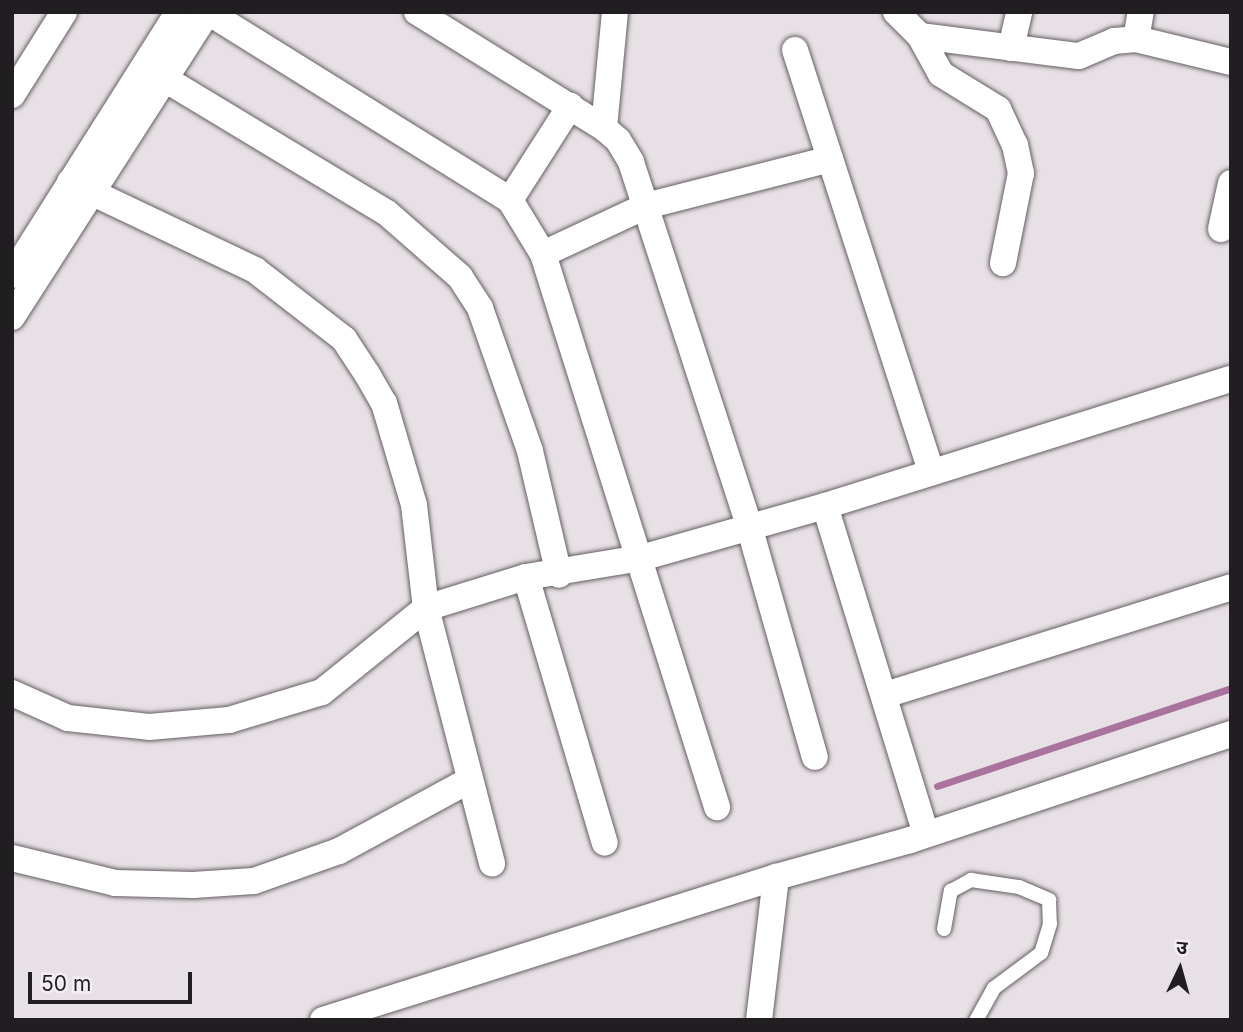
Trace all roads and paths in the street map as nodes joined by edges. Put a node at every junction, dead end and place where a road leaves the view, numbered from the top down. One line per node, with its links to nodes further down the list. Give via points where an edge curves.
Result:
1 (64, 12): 15 (street)
2 (178, 12): 20 (street)
3 (208, 12): 14 (street); 21 (street)
4 (417, 12): 16 (street)
5 (615, 12): 17 (street)
6 (895, 12): 9 (street)
7 (1019, 12): 11 (street)
8 (1142, 12): 10 (street)
9 (920, 36): 11 (street); 25 (street, via 941,74 998,109 1015,145 1021,173)
10 (1136, 39): 11 (street, via 1114,41 1079,56); 13 (street)
11 (1011, 48)
12 (795, 50): 18 (street)
13 (1231, 62)
14 (165, 79): 20 (street); 33 (street, via 387,213 460,277 480,308 530,451)
15 (12, 94)
16 (570, 106): 17 (street); 21 (street)
17 (604, 128): 22 (street, via 618,140 631,162)
18 (830, 159): 22 (street); 29 (street)
19 (1231, 183): 23 (street)
20 (81, 188): 26 (street); 27 (street); 36 (street, via 255,270 344,339 384,403 414,505)
21 (510, 200): 24 (street)
22 (646, 206): 24 (street); 31 (street)
23 (1221, 229)
24 (543, 254): 32 (street)
25 (1003, 263)
26 (12, 275)
27 (12, 317)
28 (1231, 379): 29 (street)
29 (931, 471): 30 (street)
30 (825, 506): 31 (street); 38 (street)
31 (749, 526): 32 (street); 40 (street)
32 (641, 558): 33 (street); 42 (street)
33 (559, 575): 34 (street)
34 (526, 578): 36 (street); 44 (street)
35 (1231, 587): 38 (street)
36 (426, 608): 37 (street, via 322,692 229,720 149,727 68,718); 41 (street)
37 (12, 693)
38 (886, 695): 43 (street)
39 (1231, 734): 43 (street)
40 (815, 757)
41 (468, 781): 45 (street, via 339,851 254,881 193,886 115,883); 46 (street)
42 (717, 807)
43 (925, 832): 47 (street, via 910,841)
44 (605, 843)
45 (12, 858)
46 (492, 864)
47 (776, 877): 49 (street); 50 (street)
48 (944, 929): 51 (lane, via 951,891 971,880 1019,887 1049,900 1050,924 1041,953 993,988)
49 (323, 1020)
50 (759, 1020)
51 (976, 1020)

